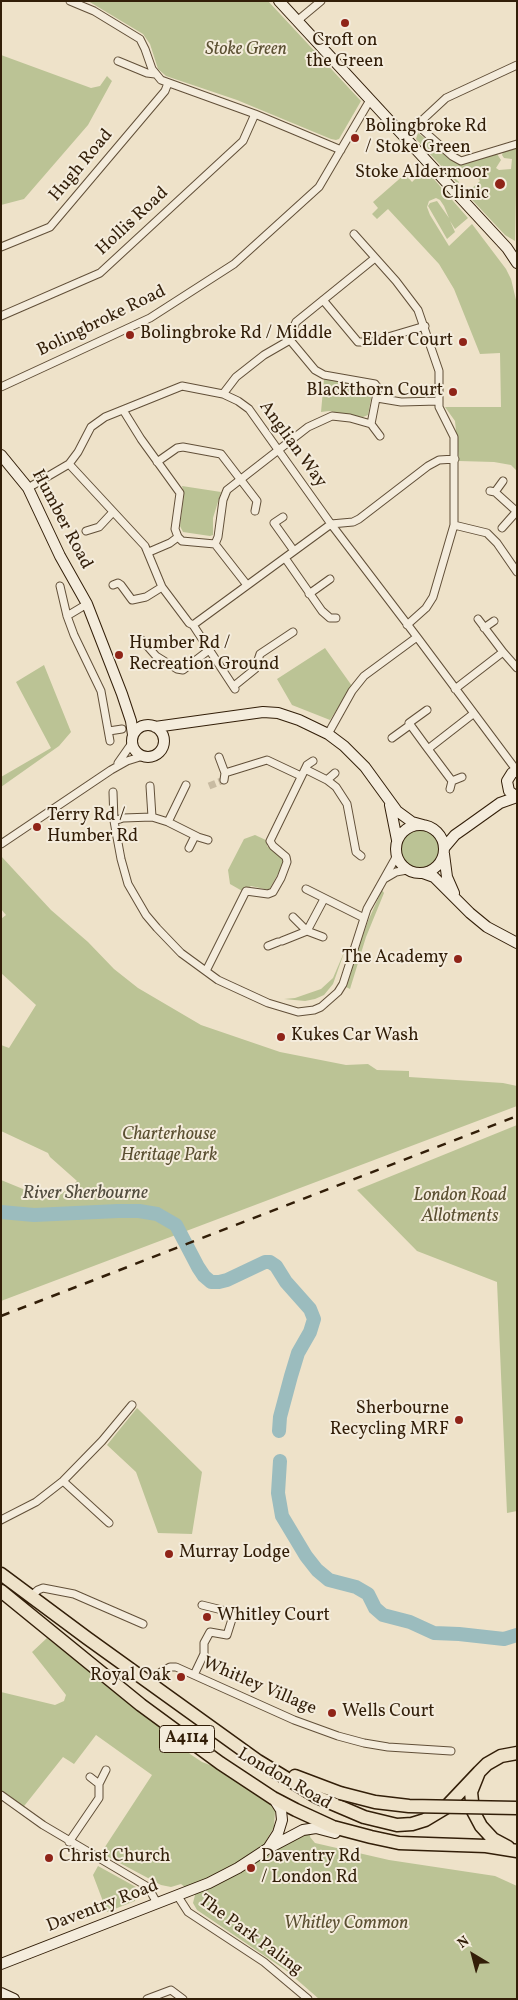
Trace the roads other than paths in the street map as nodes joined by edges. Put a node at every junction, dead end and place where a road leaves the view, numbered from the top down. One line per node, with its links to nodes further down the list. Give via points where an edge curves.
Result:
1 (70, 1): 7 (street, via 94,11 140,39)
2 (279, 1): 4 (main road)
3 (321, 1): 4 (street)
4 (297, 21): 9 (main road)
5 (118, 61): 7 (street)
6 (517, 65): 11 (street, via 446,98)
7 (155, 74): 8 (street)
8 (168, 83): 10 (street); 16 (street, Hugh Road, via 165,91 50,228)
9 (370, 100): 12 (main road); 14 (street, Bolingbroke Road)
10 (255, 114): 14 (street); 20 (street, Hollis Road, via 243,141 100,273)
11 (416, 124): 12 (street); 13 (street, via 461,161)
12 (404, 137): 18 (main road)
13 (517, 144)
14 (341, 150): 23 (street, Bolingbroke Road, via 319,187 234,264 150,318)
15 (354, 234): 17 (street)
16 (1, 247)
17 (376, 258): 19 (street); 21 (street, via 415,304)
18 (516, 259)
19 (323, 300): 21 (street, via 358,342 371,342); 22 (street, via 296,322)
20 (1, 316)
21 (425, 326): 26 (street, via 439,371)
22 (290, 340): 24 (street, via 236,377); 25 (street, via 315,370 324,375 375,384)
23 (1, 388)
24 (223, 394): 27 (street, Anglian Way, via 182,386); 30 (street, Anglian Way, via 249,409)
25 (377, 398): 26 (street, via 400,402); 28 (street)
26 (438, 401): 32 (street, via 454,437)
27 (123, 410): 33 (street); 34 (street, Anglian Way, via 90,427)
28 (371, 424): 29 (street); 30 (street, via 332,416 308,427)
29 (380, 436)
30 (278, 449): 35 (street); 42 (street, Anglian Way)
31 (1, 454): 37 (main road, Humber Road)
32 (455, 458): 42 (street, via 439,460 428,466 360,519); 43 (street)
33 (157, 462): 35 (street, via 182,447 218,452); 46 (street, via 180,493 175,529)
34 (69, 464): 37 (street, Anglian Way); 39 (street)
35 (241, 478): 40 (street, via 257,500); 47 (street, via 224,494)
36 (503, 481): 38 (street, via 492,491)
37 (28, 488): 58 (main road, Humber Road)
38 (516, 511): 44 (street)
39 (112, 512): 45 (street, via 99,527); 49 (street)
40 (255, 512)
41 (282, 517): 48 (street, via 274,523)
42 (331, 524): 48 (street); 64 (street, Anglian Way)
43 (454, 525): 51 (street, via 487,533); 64 (street, via 433,597)
44 (502, 528)
45 (86, 531)
46 (178, 537): 47 (street, via 182,541); 49 (street)
47 (215, 544): 54 (street)
48 (294, 551): 50 (street)
49 (149, 552): 56 (street)
50 (285, 558): 54 (street); 57 (street)
51 (517, 572)
52 (330, 579): 57 (street)
53 (113, 585): 56 (street, via 121,585 132,600 146,597)
54 (247, 585): 63 (street)
55 (60, 586): 59 (street, Humber Road)
56 (162, 587): 63 (street)
57 (309, 594): 60 (street, via 322,611 330,618)
58 (87, 604): 59 (street); 73 (main road, Humber Road)
59 (67, 616): 80 (street, Humber Road, via 101,691)
60 (336, 618)
61 (478, 620): 65 (street)
62 (494, 620): 65 (street)
63 (193, 625): 69 (street)
64 (408, 625): 67 (street, Anglian Way)
65 (484, 628): 70 (street)
66 (293, 632): 69 (street, via 260,654 255,669 235,687)
67 (417, 637): 72 (street, Anglian Way); 81 (street, via 364,676)
68 (142, 640): 69 (street, via 156,656 183,670)
69 (209, 650)
70 (503, 652): 71 (street); 72 (street)
71 (517, 668)
72 (455, 689): 75 (street)
73 (122, 694): 78 (main road, Humber Road, via 138,718); 83 (main road, Humber Road)
74 (427, 710): 77 (street)
75 (473, 714): 86 (street); 91 (street)
76 (190, 723): 78 (main road); 81 (main road, via 263,712 289,716); 85 (main road)
77 (410, 725): 82 (street); 86 (street)
78 (151, 726): 83 (main road, via 139,728); 85 (main road, via 161,733)
79 (122, 729): 80 (street)
80 (109, 731): 84 (street, Humber Road)
81 (328, 734): 103 (main road, via 365,767)
82 (392, 738)
83 (132, 739): 87 (main road, via 134,750); 90 (street, via 126,754)
84 (110, 742)
85 (164, 742): 87 (main road, via 158,753 152,757)
86 (428, 749): 96 (street)
87 (143, 756): 90 (street)
88 (220, 757): 92 (street, via 224,776 267,760)
89 (313, 761): 92 (street)
90 (111, 770): 113 (street)
91 (517, 770): 99 (main road, via 509,778)
92 (303, 773): 95 (street); 130 (street, via 270,841 286,857 281,878 273,892 268,894 246,891)
93 (335, 773): 95 (street)
94 (462, 777): 96 (street)
95 (327, 780): 117 (street, via 347,804 356,852)
96 (452, 781): 100 (street)
97 (186, 785): 107 (street)
98 (150, 786): 105 (street)
99 (508, 786): 102 (main road); 104 (main road)
100 (450, 789)
101 (113, 792): 106 (street)
102 (517, 797): 104 (main road)
103 (388, 800): 108 (main road, via 405,818); 112 (main road)
104 (494, 808): 109 (main road)
105 (152, 817): 106 (street); 107 (street)
106 (114, 821): 130 (street, via 128,884 146,914 181,953)
107 (168, 822): 110 (street)
108 (428, 827): 109 (main road, via 445,832); 112 (main road, via 410,827); 115 (main road, via 442,838)
109 (465, 828): 115 (main road, via 455,835)
110 (195, 836): 111 (street); 114 (street)
111 (208, 840)
112 (397, 840): 116 (main road)
113 (1, 844)
114 (189, 848)
115 (444, 851): 119 (main road, via 435,868); 123 (main road, via 447,877)
116 (396, 853): 118 (main road); 120 (street)
117 (362, 856)
118 (407, 870): 119 (main road); 120 (street)
119 (423, 873): 123 (main road, via 434,877)
120 (384, 879): 125 (street)
121 (306, 890): 122 (street)
122 (324, 899): 125 (street); 126 (street)
123 (457, 899): 128 (main road, via 488,927)
124 (293, 917): 126 (street)
125 (364, 918): 130 (street, via 338,992 314,1010 298,1012 273,1005 239,991)
126 (307, 931): 127 (street); 129 (street)
127 (323, 937)
128 (517, 943)
129 (268, 946)
130 (206, 971)
131 (132, 1405): 132 (street)
132 (62, 1481): 133 (street, via 36,1502); 134 (street)
133 (1, 1520)
134 (109, 1523)
135 (1, 1574): 137 (highway, London Road / A4114)
136 (1, 1591): 150 (highway, London Road / A4114, via 141,1705)
137 (30, 1597): 139 (street, via 38,1590 48,1588 74,1594); 141 (highway, London Road / A4114)
138 (202, 1604): 140 (street, via 230,1612 233,1616 228,1635 210,1632)
139 (143, 1624)
140 (194, 1675): 141 (street, Whitley Village, via 170,1667); 142 (street, Whitley Village, via 338,1736 388,1747)
141 (151, 1683): 144 (highway, London Road / A4114)
142 (451, 1751)
143 (517, 1753): 146 (highway, London Road, via 496,1758)
144 (258, 1761): 146 (highway, London Road / A4114, via 317,1797 364,1817 397,1825 419,1822 439,1812); 151 (highway, London Road / A4114, bridge, via 340,1793 376,1802 409,1806)
145 (106, 1770): 148 (street)
146 (479, 1772): 156 (highway, via 472,1792 475,1816 489,1835)
147 (90, 1778): 148 (street)
148 (99, 1784): 152 (street, via 99,1798)
149 (1, 1795): 152 (street)
150 (273, 1798): 153 (highway, London Road / A4114, via 333,1827); 155 (main road, Daventry Road, via 280,1807 282,1820 278,1834)
151 (517, 1808)
152 (69, 1842): 159 (street, via 148,1887)
153 (399, 1842): 154 (highway, London Road / A4114); 155 (main road, Daventry Road, via 357,1838 312,1828)
154 (486, 1846): 156 (highway, London Road / A4114); 157 (highway)
155 (267, 1849): 158 (main road, Daventry Road, via 238,1868)
156 (517, 1851)
157 (517, 1860)
158 (177, 1895): 159 (main road, Daventry Road); 165 (street, The Park Paling, via 188,1912 264,1962)
159 (157, 1903): 160 (main road, Daventry Road)
160 (1, 1964)
161 (1, 1993): 162 (main road)
162 (14, 1999)
163 (147, 1999): 164 (street, via 171,1990)
164 (183, 1999)
165 (308, 1999)

